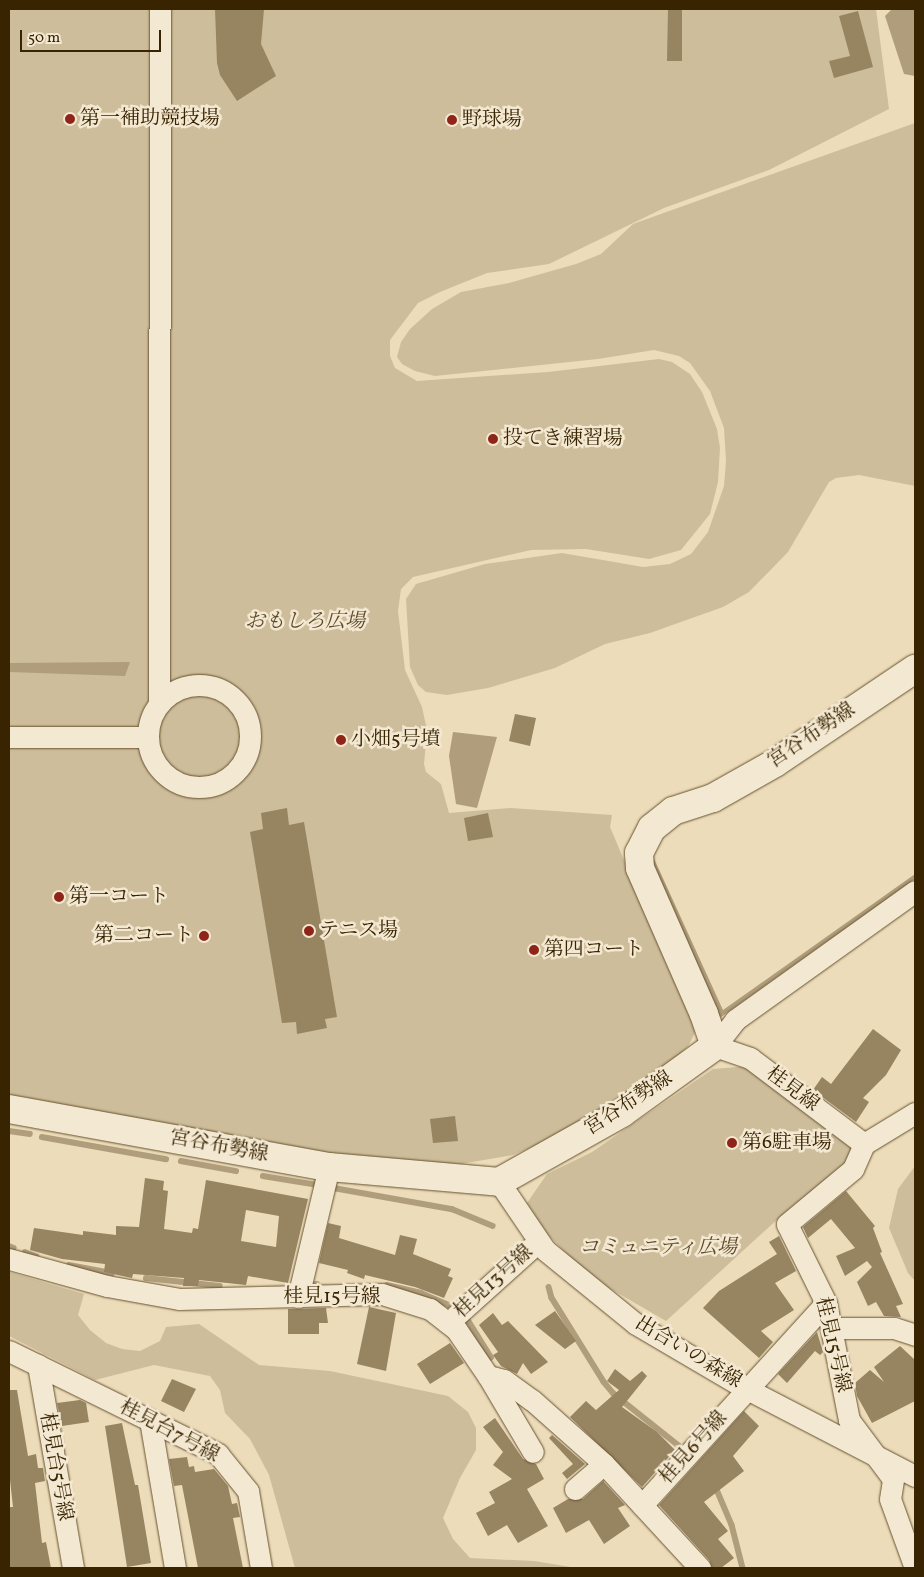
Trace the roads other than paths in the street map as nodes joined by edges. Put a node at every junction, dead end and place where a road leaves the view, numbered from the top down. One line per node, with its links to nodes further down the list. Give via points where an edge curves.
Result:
1 (160, 9): 3 (street)
2 (915, 669): 7 (street, 宮谷布勢線, via 775,763 714,798 673,811 652,828 639,853 640,868 704,1014)
3 (159, 703): 5 (street, via 150,718); 5 (street, via 171,692 204,684 235,699 245,712 250,729 244,762 232,776 218,784 201,788 184,786 157,767 149,751)
4 (9, 736): 5 (street)
5 (148, 738)
6 (915, 891): 7 (street, via 735,1020)
7 (714, 1046): 10 (street, 桂見線, via 750,1058); 12 (street, 宮谷布勢線, via 622,1113)
8 (9, 1109): 11 (street, 宮谷布勢線)
9 (915, 1113): 10 (street)
10 (864, 1144): 16 (street, 桂見15号線, via 854,1168 787,1224)
11 (329, 1167): 12 (street, 宮谷布勢線); 15 (street)
12 (499, 1182): 13 (street, 出合いの森線)
13 (539, 1241): 17 (street, 桂見13号線); 23 (street, 出合いの森線, via 576,1277 636,1324)
14 (9, 1259): 15 (street, 桂見15号線, via 107,1286 179,1299)
15 (298, 1297): 17 (street, 桂見15号線, via 382,1294 430,1310)
16 (826, 1303): 18 (street, 桂見15号線); 23 (street, 桂見6号線)
17 (448, 1323): 22 (street, 桂見15号線, via 456,1329)
18 (831, 1328): 19 (street, via 894,1328); 26 (street, 桂見15号線, via 849,1420)
19 (915, 1335)
20 (9, 1350): 21 (street, 桂見台7号線)
21 (38, 1365): 24 (street, 桂見台7号線); 31 (street, 桂見台5号線)
22 (488, 1376): 25 (street, 桂見15号線); 27 (street, via 504,1380 532,1400)
23 (747, 1389): 26 (street, 出合いの森線); 30 (street, 桂見6号線)
24 (150, 1420): 32 (street); 33 (street, 桂見台7号線, via 218,1454 232,1468 248,1491)
25 (532, 1452)
26 (876, 1457): 28 (street, 出合いの森線); 35 (street, 桂見15号線, via 893,1479 890,1499)
27 (604, 1464): 29 (street); 30 (street)
28 (915, 1476)
29 (575, 1489)
30 (642, 1505): 34 (street)
31 (72, 1568)
32 (175, 1568)
33 (261, 1568)
34 (700, 1568)
35 (915, 1568)

